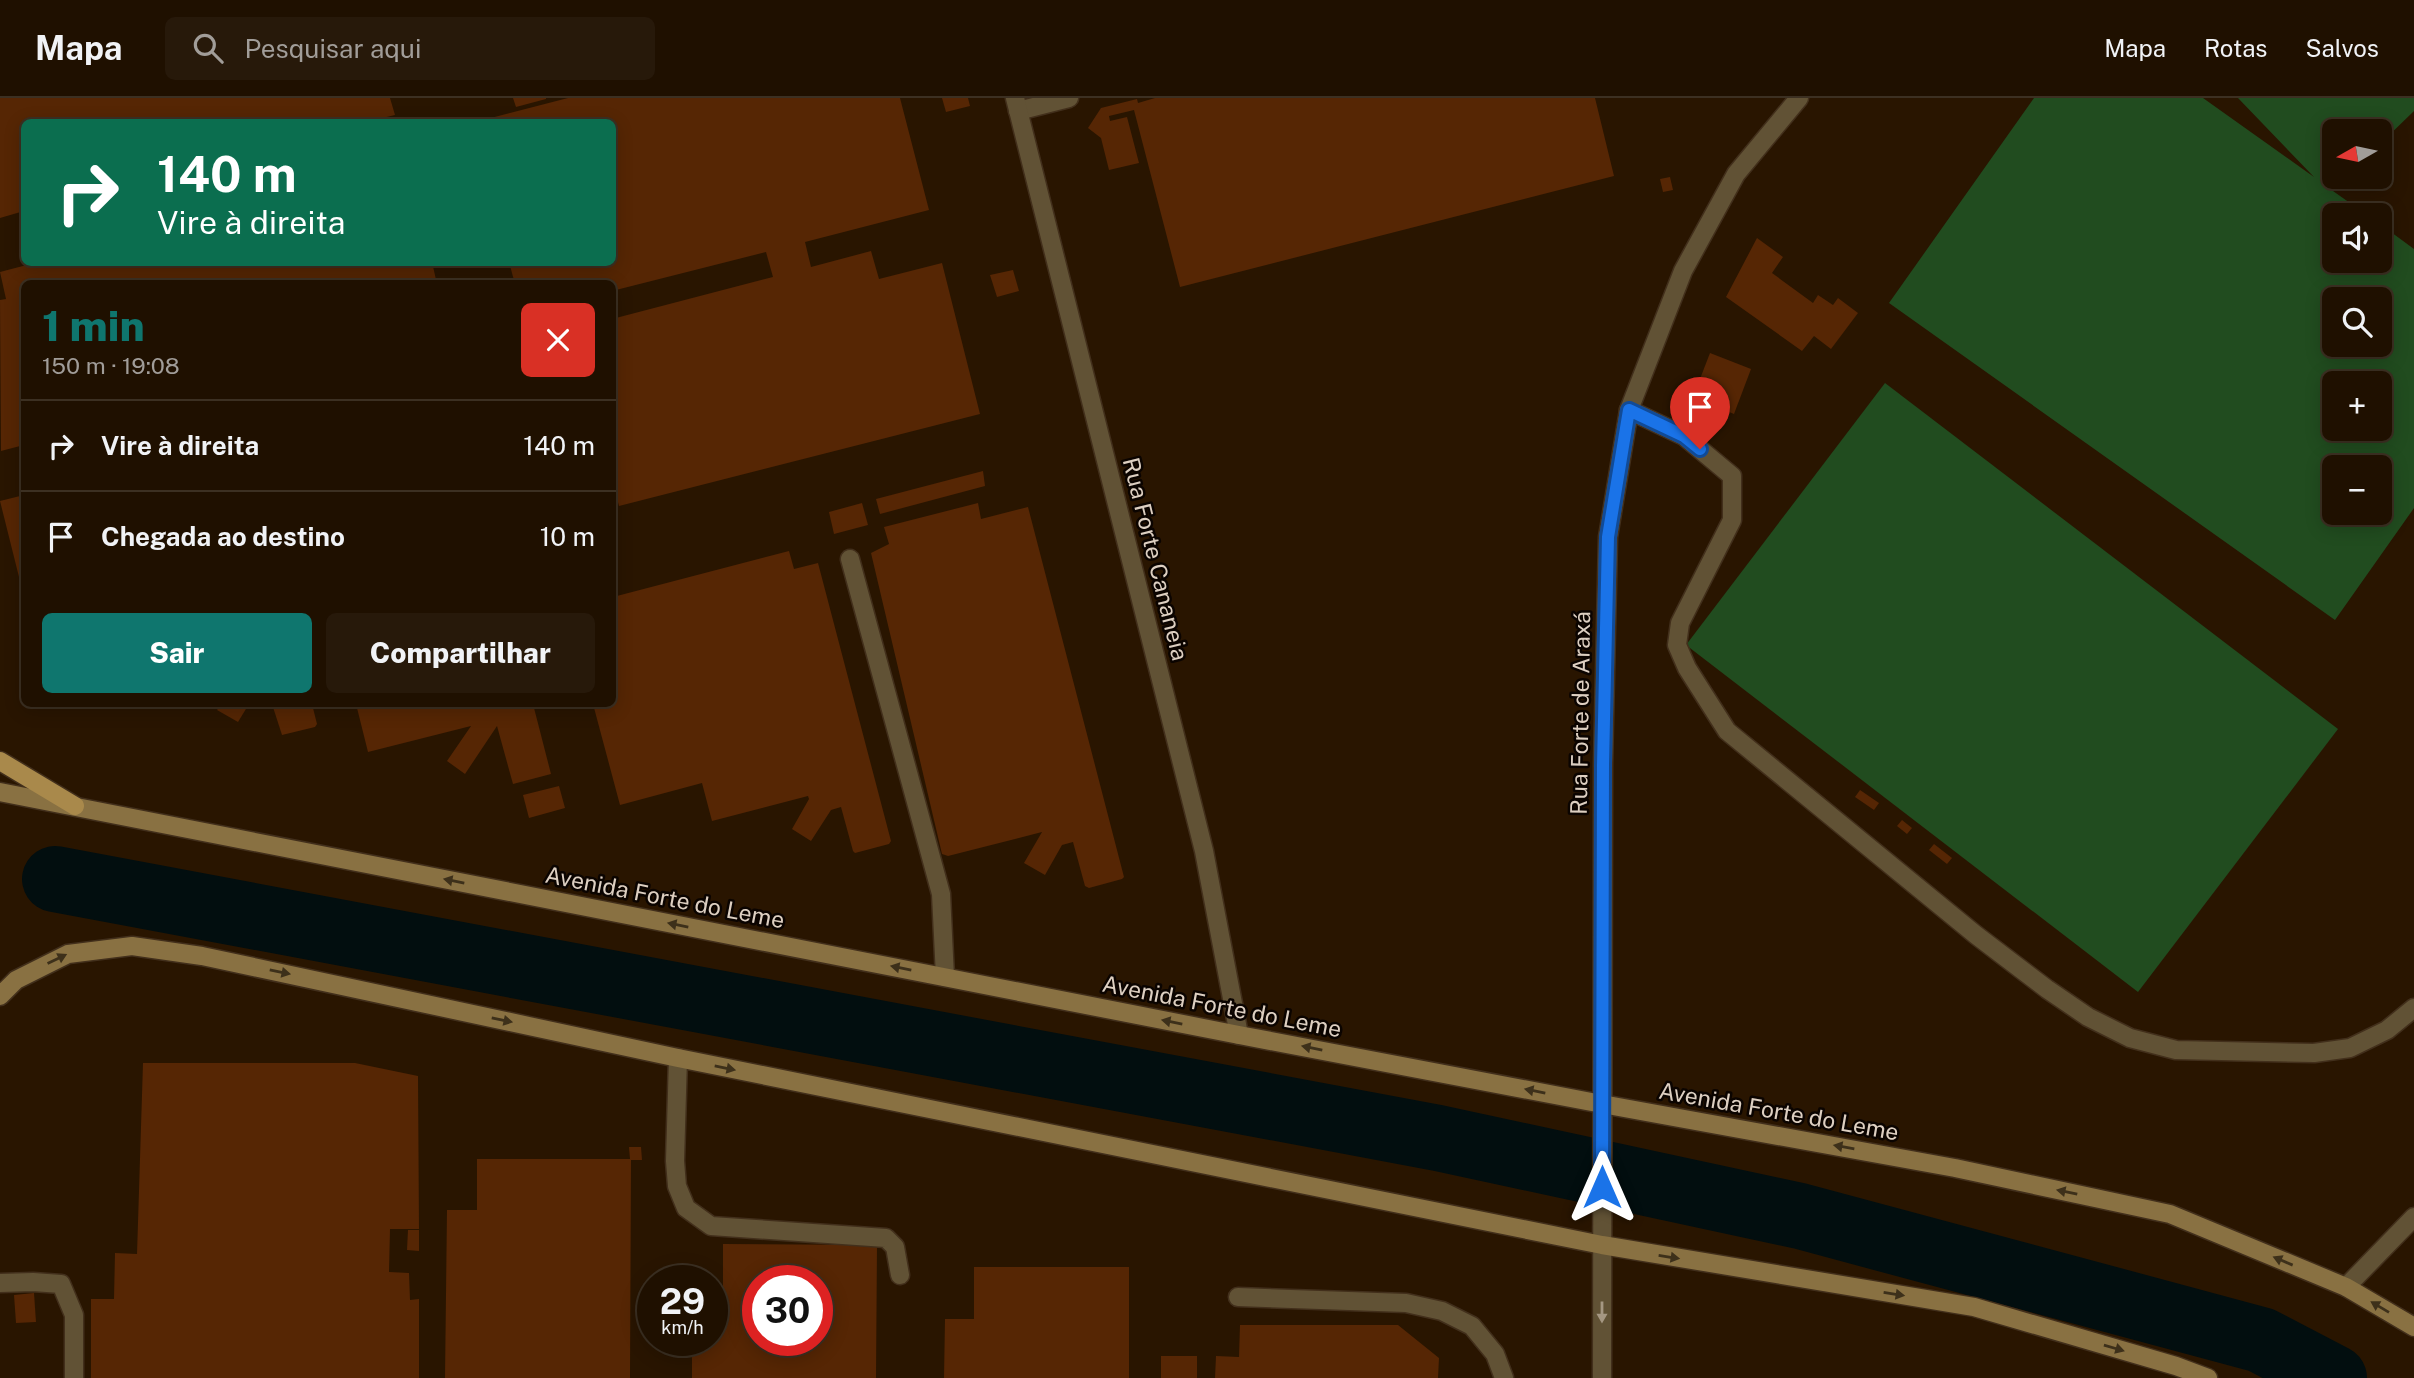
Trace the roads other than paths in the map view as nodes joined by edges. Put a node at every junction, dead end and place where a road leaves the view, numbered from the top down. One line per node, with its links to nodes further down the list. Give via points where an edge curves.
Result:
1 (1069, 98): 3 (street)
2 (1799, 98): 4 (street, Rua Forte de Araxá, via 1736,174 1683,271)
3 (1017, 105): 12 (street, Rua Forte Cananeia, via 1205,850)
4 (1629, 410): 11 (street, via 1684,436 1732,476 1732,520 1680,623 1677,645 1727,731 2026,974 2088,1017 2130,1038 2176,1050 2314,1054 2350,1048 2387,1030); 14 (street, Rua Forte de Araxá, via 1608,537)
5 (850, 559): 9 (street, via 941,894)
6 (0, 761): 8 (main road)
7 (0, 792): 8 (main road, Avenida Forte do Leme)
8 (75, 806): 9 (main road, Avenida Forte do Leme, one-way to 8)
9 (945, 977): 12 (main road, Avenida Forte do Leme, one-way to 9)
10 (0, 996): 13 (main road, one-way to 13, via 16,980 68,954 132,946 202,956)
11 (2414, 1008)
12 (1239, 1035): 14 (main road, Avenida Forte do Leme, one-way to 12)
13 (678, 1058): 16 (main road, one-way to 16); 17 (street, via 675,1161 677,1186 687,1208 711,1226 886,1238 895,1247)
14 (1602, 1112): 16 (street, Rua Forte de Araxá); 19 (main road, Avenida Forte do Leme, one-way to 14, via 2170,1214 1955,1167)
15 (2414, 1217): 19 (street)
16 (1602, 1245): 22 (main road, one-way to 22, via 1974,1307); 25 (street, Rua Forte de Araxá, one-way to 25)
17 (900, 1275)
18 (0, 1283): 23 (street, via 61,1284 74,1315)
19 (2346, 1287): 21 (main road, Avenida Forte do Leme, one-way to 19)
20 (1238, 1297): 24 (street, via 1406,1303 1442,1311 1472,1326 1495,1354)
21 (2414, 1327)
22 (2173, 1372): 26 (main road)
23 (74, 1378)
24 (1504, 1378)
25 (1602, 1378)
26 (2208, 1378)

